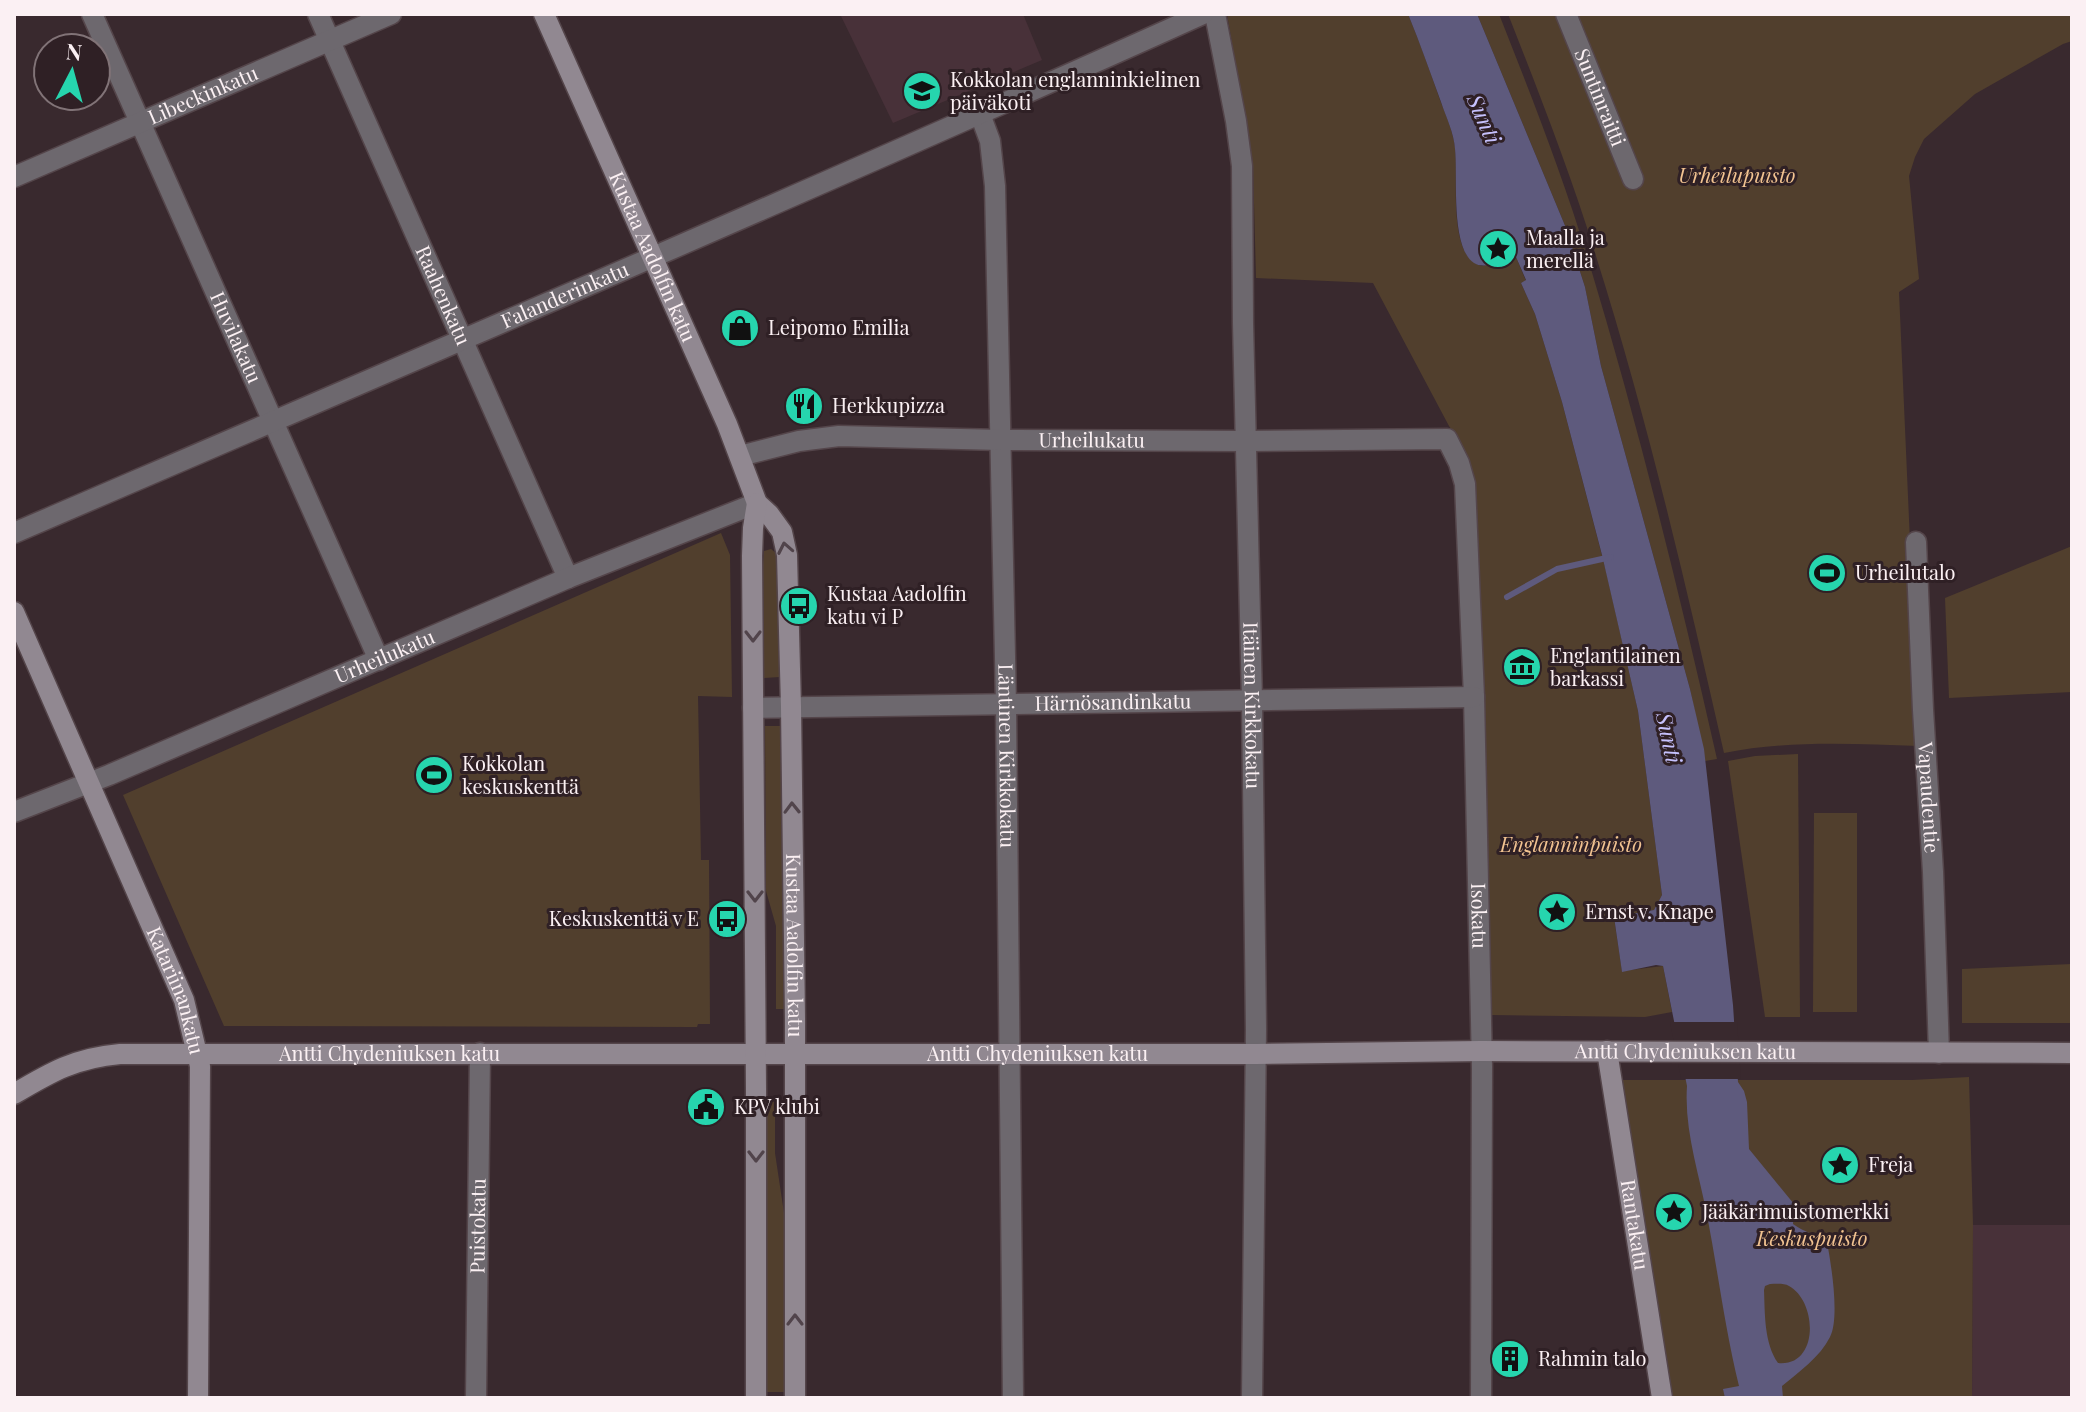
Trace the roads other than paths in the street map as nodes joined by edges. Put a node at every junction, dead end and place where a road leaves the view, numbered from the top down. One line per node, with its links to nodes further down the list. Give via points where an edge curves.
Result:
1 (92, 14): 10 (street, Huvilakatu)
2 (318, 14): 8 (street, Raahenkatu)
3 (391, 14): 8 (street, Libeckinkatu)
4 (544, 14): 13 (main road, Kustaa Aadolfin katu)
5 (1203, 14): 9 (street, Falanderinkatu)
6 (1215, 14): 18 (street, Itäinen Kirkkokatu, via 1242,166)
7 (1566, 14): 12 (street, Suntinraitti)
8 (329, 40): 10 (street, Libeckinkatu); 14 (street, Raahenkatu)
9 (980, 114): 13 (street, Falanderinkatu); 17 (street, Läntinen Kirkkokatu, via 990,141 995,186)
10 (140, 123): 11 (street, Libeckinkatu); 15 (street, Huvilakatu)
11 (14, 177)
12 (1633, 179)
13 (653, 256): 14 (street, Falanderinkatu); 19 (main road, Kustaa Aadolfin katu)
14 (462, 339): 15 (street, Falanderinkatu); 23 (street, Raahenkatu)
15 (273, 422): 21 (street, Falanderinkatu); 25 (street, Huvilakatu)
16 (1447, 439): 18 (street, Urheilukatu); 26 (street, Isokatu, via 1465,484)
17 (1001, 440): 18 (street, Urheilukatu); 19 (street, Urheilukatu, via 839,436); 28 (street, Läntinen Kirkkokatu)
18 (1246, 441): 27 (street, Itäinen Kirkkokatu)
19 (740, 456): 20 (main road, Kustaa Aadolfin katu)
20 (757, 503): 23 (street, Urheilukatu); 29 (main road, Kustaa Aadolfin katu, one-way to 20, via 787,555 782,532); 30 (main road, Kustaa Aadolfin katu, one-way to 30)
21 (14, 533)
22 (1916, 542): 36 (street, Vapaudentie)
23 (568, 578): 25 (street, Urheilukatu)
24 (14, 612): 31 (main road, Katariinankatu)
25 (379, 660): 31 (street, Urheilukatu)
26 (1474, 697): 27 (street, Härnösandinkatu); 33 (street, Isokatu)
27 (1252, 700): 28 (street, Härnösandinkatu); 42 (street, Itäinen Kirkkokatu)
28 (1006, 704): 29 (street, Härnösandinkatu); 41 (street, Läntinen Kirkkokatu)
29 (791, 707): 30 (street, Härnösandinkatu); 40 (main road, Kustaa Aadolfin katu, one-way to 29)
30 (753, 708): 39 (main road, Kustaa Aadolfin katu, one-way to 39)
31 (89, 783): 32 (street, Urheilukatu); 38 (main road, Katariinankatu, via 184,1000)
32 (14, 812)
33 (1481, 1051): 34 (main road, Antti Chydeniuksen katu); 42 (main road, Antti Chydeniuksen katu); 50 (street, Isokatu)
34 (1607, 1051): 36 (main road, Antti Chydeniuksen katu); 51 (main road, Rantakatu)
35 (480, 1053): 38 (main road, Antti Chydeniuksen katu); 39 (main road, Antti Chydeniuksen katu); 45 (street, Puistokatu)
36 (1939, 1053): 37 (main road, Antti Chydeniuksen katu)
37 (2072, 1053)
38 (197, 1054): 43 (main road, Antti Chydeniuksen katu, via 80,1060); 44 (main road, Katariinankatu)
39 (756, 1054): 40 (main road, Antti Chydeniuksen katu); 46 (main road, Kustaa Aadolfin katu, one-way to 46)
40 (795, 1054): 41 (main road, Antti Chydeniuksen katu); 47 (main road, Kustaa Aadolfin katu, one-way to 40)
41 (1011, 1054): 42 (main road, Antti Chydeniuksen katu); 48 (street, Läntinen Kirkkokatu)
42 (1256, 1054): 49 (street, Itäinen Kirkkokatu)
43 (14, 1094)
44 (198, 1398)
45 (476, 1398)
46 (756, 1398)
47 (795, 1398)
48 (1013, 1398)
49 (1252, 1398)
50 (1481, 1398)
51 (1662, 1398)

